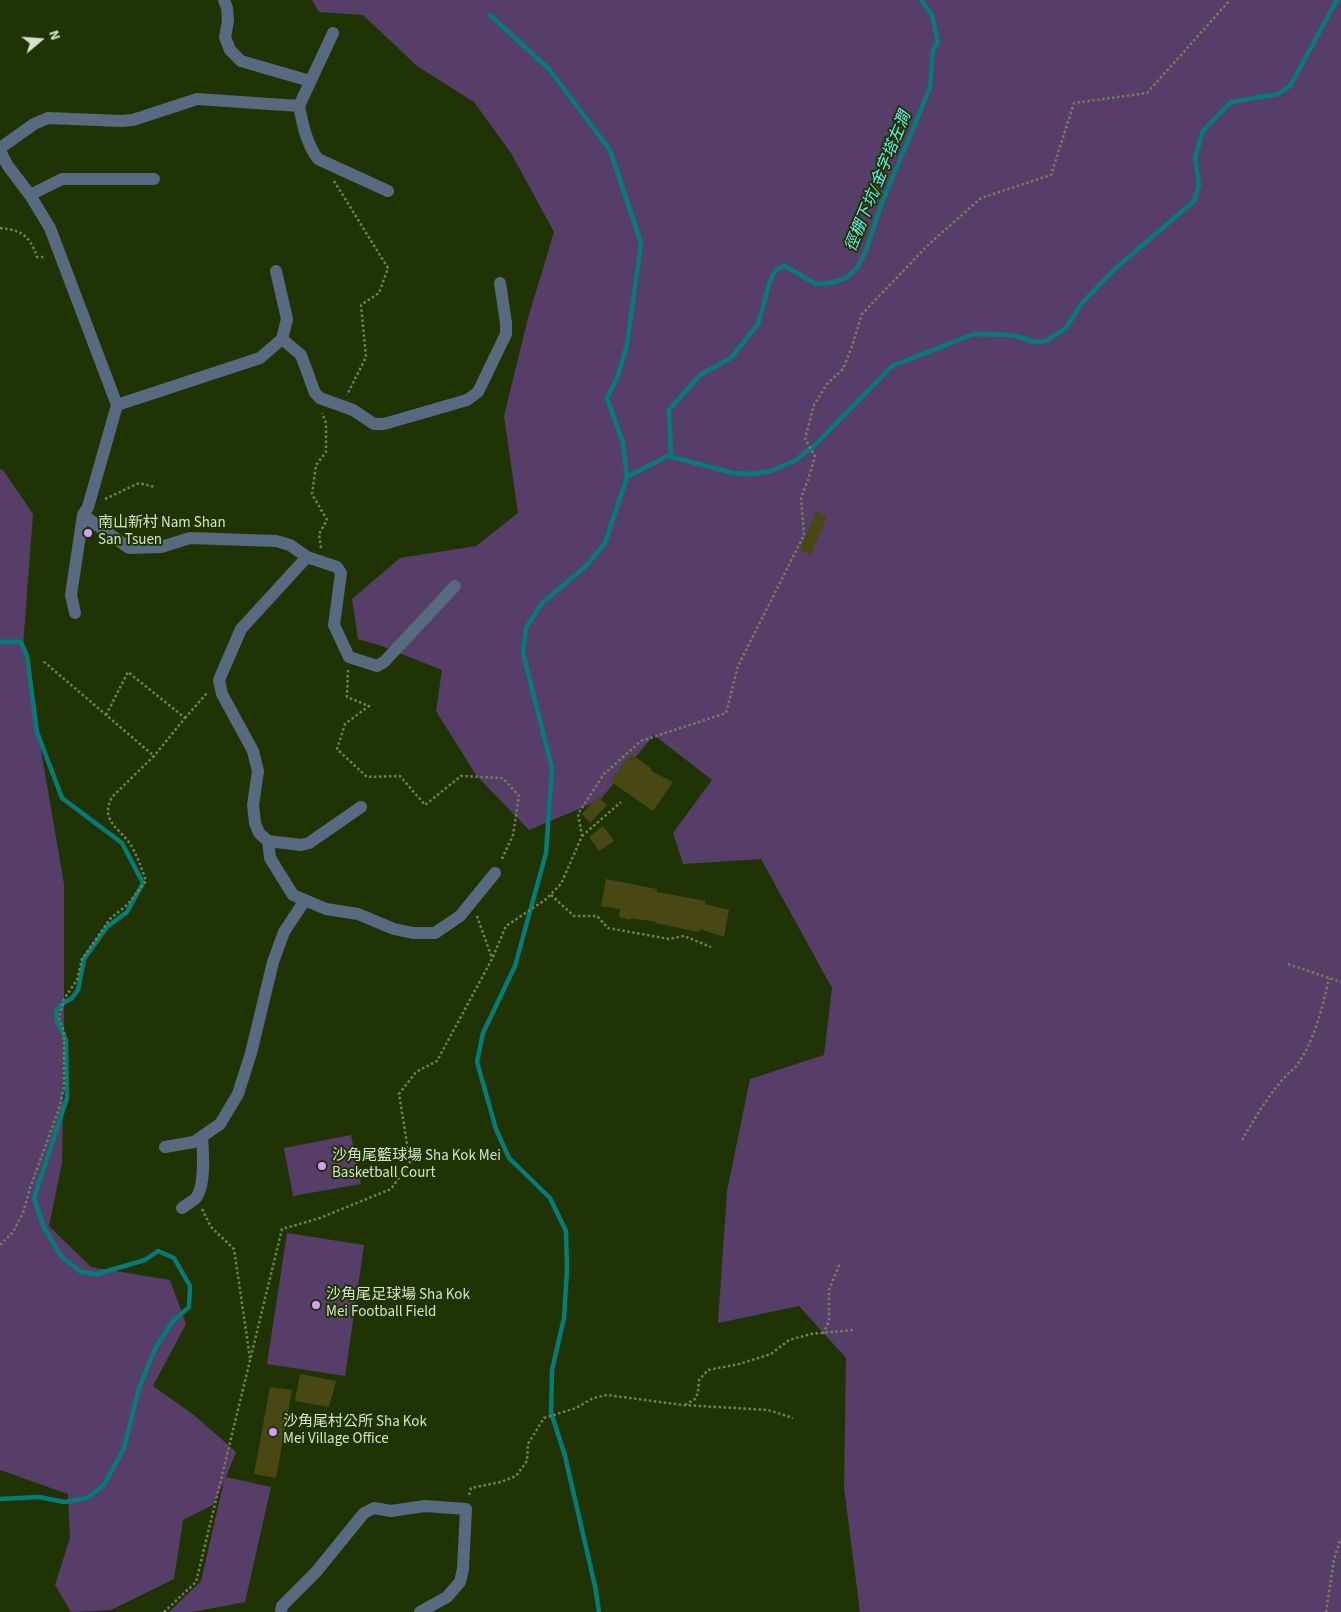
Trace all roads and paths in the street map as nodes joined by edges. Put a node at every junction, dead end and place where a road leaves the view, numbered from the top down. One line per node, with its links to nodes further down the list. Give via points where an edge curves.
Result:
1 (224, 0): 4 (street, via 228,20 225,38 230,50 241,61)
2 (1230, 0): 32 (path, via 1147,93 1074,103 1051,175 981,198 928,245 862,314 843,369 827,384 814,405 804,438 815,456 801,498 804,535 738,666 726,713 641,741 604,774 578,814)
3 (332, 33): 4 (street)
4 (310, 81): 5 (street)
5 (299, 106): 6 (street, via 196,99 133,120 48,118 34,124); 9 (street, via 308,142 318,159)
6 (0, 149): 10 (street, via 8,166)
7 (154, 179): 10 (street, via 62,179)
8 (333, 179): 16 (path, via 388,268 379,293 361,306 366,357 345,399)
9 (388, 191)
10 (30, 195): 12 (street, via 50,228)
11 (0, 228): 12 (path, via 14,230 32,242 37,257)
12 (61, 258): 17 (street)
13 (276, 271): 15 (street, via 287,319)
14 (500, 283): 16 (street, via 506,334 478,392 467,400 374,424 353,410)
15 (282, 339): 16 (street, via 301,356); 17 (street, via 260,358)
16 (320, 397): 21 (path, via 326,422 326,452 316,465 312,494 327,520 319,534)
17 (117, 405): 19 (street)
18 (155, 486): 19 (path, via 139,483)
19 (85, 511): 20 (street, via 129,548 161,547 190,538 276,541 290,545); 23 (street, via 71,595)
20 (307, 557): 21 (street); 26 (street, via 241,629)
21 (323, 562): 24 (street, via 337,567 340,573 334,625)
22 (455, 586): 24 (street, via 384,662 377,666)
23 (76, 613)
24 (349, 657): 34 (path, via 347,697 369,706 345,724 337,749 367,777 400,776 425,804 461,776 502,778 519,796 513,835)
25 (42, 660): 27 (path)
26 (219, 680): 28 (path); 33 (street, via 222,694 253,752 258,771 253,805 255,823)
27 (106, 715): 28 (path, via 128,672); 29 (path)
28 (184, 718): 29 (path)
29 (154, 756): 48 (path, via 112,797 107,813 109,821 131,845 146,881 128,904 110,919 82,959 77,980 64,1000 59,1018 64,1031 64,1087 23,1213 13,1232)
30 (621, 802): 32 (path)
31 (361, 807): 33 (street, via 309,843)
32 (582, 836): 35 (path, via 562,884)
33 (268, 841): 36 (street, via 270,858 293,895)
34 (495, 873): 37 (street)
35 (551, 895): 38 (path, via 574,916 596,916 608,928 669,939 684,936); 39 (path, via 506,926)
36 (305, 900): 37 (street, via 413,933 435,933 460,916); 43 (street, via 284,932 273,962 238,1094 220,1124)
37 (472, 902): 39 (path)
38 (711, 947)
39 (492, 959): 52 (path, via 437,1061 416,1072 399,1094 410,1162 390,1189 320,1218 282,1229)
40 (1288, 964): 41 (path)
41 (1328, 978): 42 (path); 44 (path, via 1313,1034 1297,1066 1286,1075)
42 (1341, 982)
43 (202, 1137): 45 (street, via 194,1142); 46 (street, via 204,1165)
44 (1242, 1140)
45 (165, 1147)
46 (196, 1198): 47 (street); 52 (path, via 211,1227 234,1249)
47 (182, 1208)
48 (0, 1245)
49 (840, 1263): 51 (path, via 829,1290 829,1321)
50 (852, 1330): 51 (path)
51 (823, 1334): 53 (path, via 788,1340 770,1354 708,1370 699,1380 695,1399)
52 (251, 1360): 57 (path, via 196,1582)
53 (683, 1406): 54 (path, via 768,1410); 55 (path, via 607,1395 544,1418 528,1444 527,1461 516,1476 471,1488)
54 (793, 1418)
55 (466, 1509): 58 (street, via 425,1506 392,1511 369,1510 282,1606); 59 (street, via 460,1582 447,1597)
56 (1341, 1538): 60 (path)
57 (164, 1612)
58 (281, 1612)
59 (420, 1612)
60 (1326, 1612)

